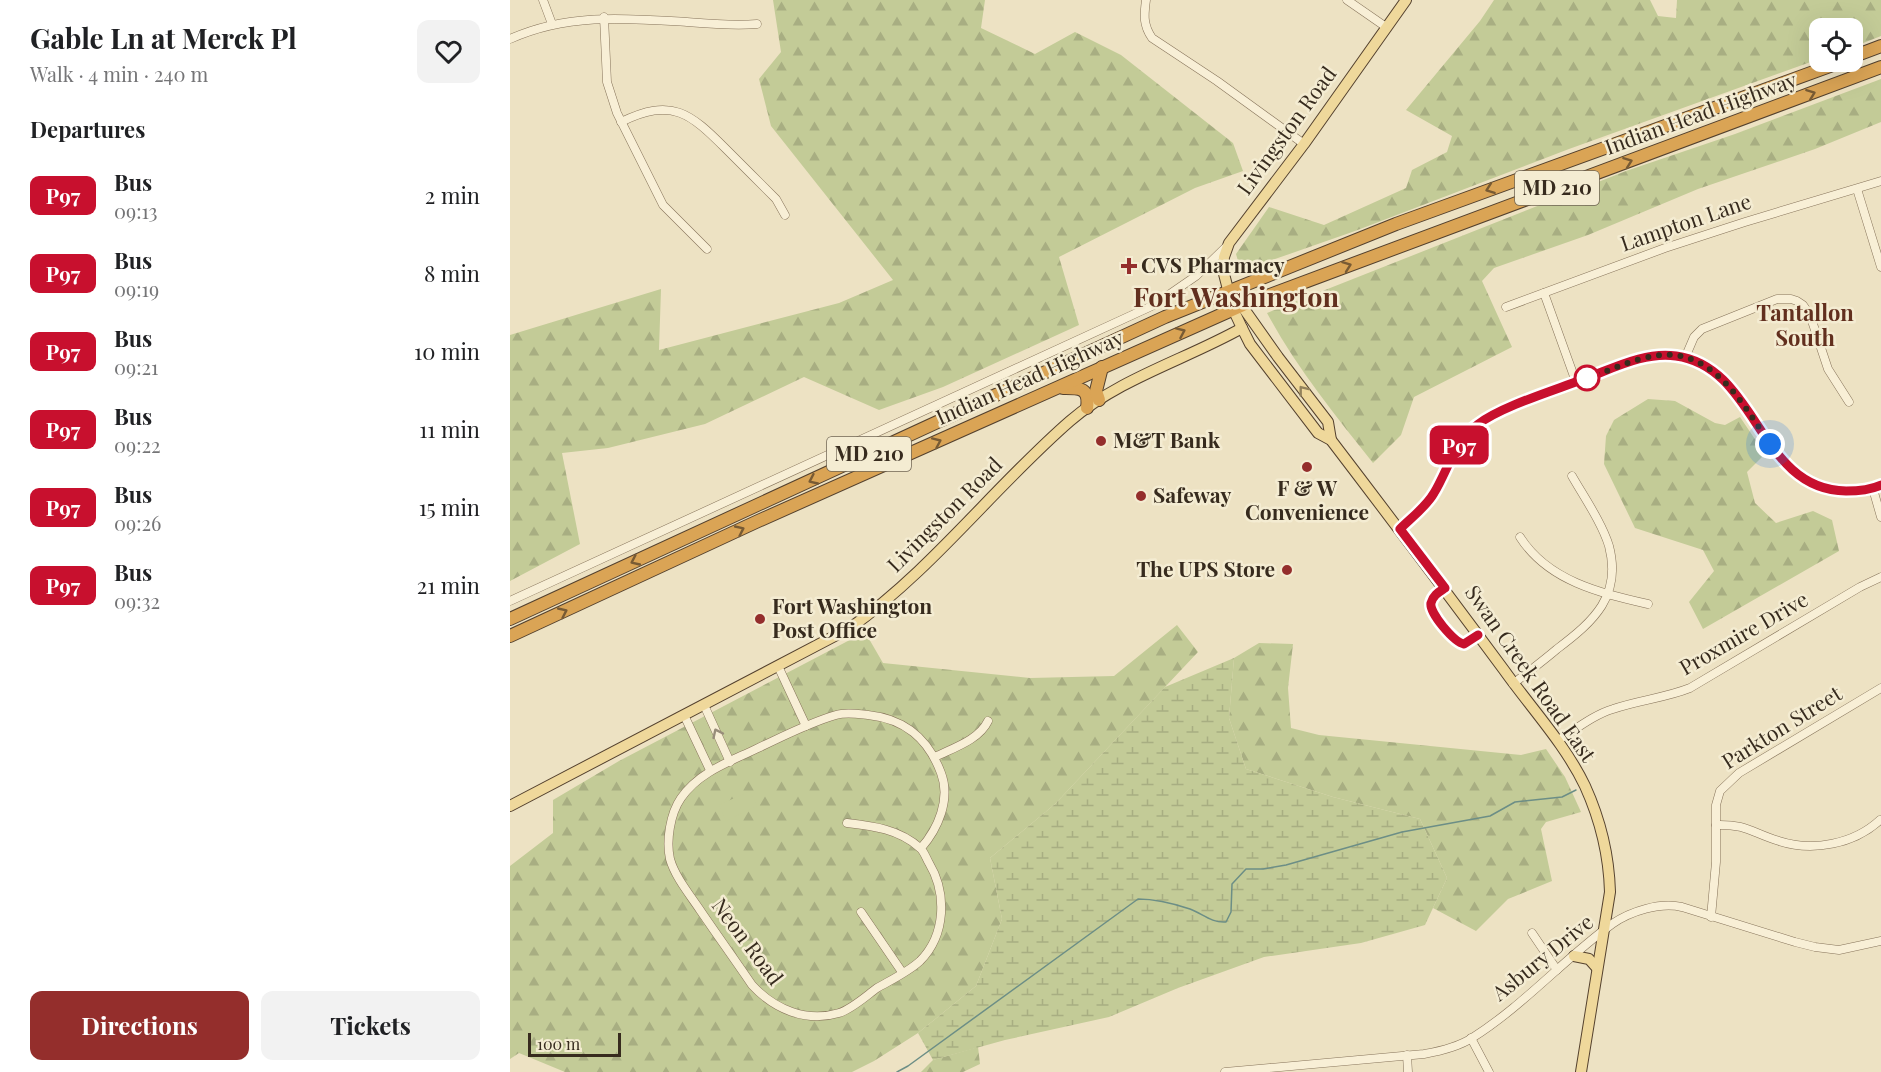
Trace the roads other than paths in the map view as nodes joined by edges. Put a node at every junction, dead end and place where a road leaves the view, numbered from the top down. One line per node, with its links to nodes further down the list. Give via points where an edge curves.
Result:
1 (543, 0): 6 (street)
2 (1146, 0): 15 (street, via 1143,18 1152,38)
3 (1347, 0): 8 (street)
4 (1406, 0): 8 (main road, Livingston Road)
5 (604, 18): 6 (street); 7 (street); 14 (street, via 607,82)
6 (552, 24): 9 (street)
7 (757, 24)
8 (1386, 27): 15 (main road, Livingston Road)
9 (510, 39)
10 (1881, 46): 11 (highway)
11 (1863, 53)
12 (1881, 68): 24 (highway, Indian Head Highway / MD 210, one-way to 12)
13 (1814, 72): 22 (highway, Indian Head Highway / MD 210, one-way to 22, via 1396,224)
14 (621, 122): 18 (street, via 652,109 675,111 694,119 776,199); 20 (street, via 663,205)
15 (1304, 144): 19 (main road, Livingston Road)
16 (1881, 181): 17 (street, Lampton Lane)
17 (1857, 189): 21 (street); 23 (street, Lampton Lane, via 1665,248)
18 (784, 215)
19 (1229, 243): 22 (main road, Livingston Road, via 1223,270); 42 (street, via 1196,276 1154,305)
20 (707, 249)
21 (1881, 267)
22 (1229, 292): 24 (main road, Swan Creek Road East); 44 (highway, Indian Head Highway / MD 210, one-way to 44, via 1164,317)
23 (1544, 293): 25 (street, Lampton Lane); 29 (street)
24 (1238, 307): 26 (main road, Swan Creek Road East); 28 (highway, Indian Head Highway / MD 210, one-way to 24); 34 (main road, Swan Creek Road East, one-way to 24, via 1328,422)
25 (1506, 307)
26 (1242, 328): 31 (main road, Livingston Road, via 1126,383); 34 (main road, Swan Creek Road East, via 1318,433)
27 (1685, 358): 29 (street, via 1644,358); 32 (street, via 1702,329 1777,299 1791,299 1803,305 1810,315 1828,369); 36 (street, via 1723,379 1780,456 1806,481 1837,491)
28 (1102, 367): 30 (highway, Indian Head Highway / MD 210); 31 (highway, via 1096,391)
29 (1576, 382): 38 (street, via 1474,426 1456,448 1433,496)
30 (1058, 387): 33 (highway, via 1080,388 1087,395); 45 (highway, Indian Head Highway / MD 210, one-way to 30)
31 (1099, 400): 33 (main road, Livingston Road)
32 (1850, 402)
33 (1087, 408): 46 (main road, Livingston Road, via 876,608 838,635)
34 (1331, 440): 38 (main road, Swan Creek Road East)
35 (1572, 476): 41 (street, via 1608,543)
36 (1877, 487): 37 (street)
37 (1881, 517)
38 (1400, 529): 47 (main road, Swan Creek Road East)
39 (1520, 537): 41 (street, via 1527,549 1563,578)
40 (1881, 577): 53 (street, Proxmire Drive, via 1690,688 1613,709)
41 (1608, 595): 43 (street); 47 (street, via 1591,622)
42 (510, 601)
43 (1648, 604)
44 (510, 619)
45 (510, 636)
46 (778, 666): 49 (main road, Livingston Road); 52 (street)
47 (1513, 684): 53 (main road, Swan Creek Road East)
48 (1881, 688): 60 (street, Parkton Street, via 1729,780 1718,797)
49 (704, 705): 50 (main road, Livingston Road); 55 (street, one-way to 49)
50 (684, 715): 56 (street); 57 (main road, Livingston Road)
51 (988, 721): 54 (street, via 974,737)
52 (806, 726): 54 (street, Neon Road, via 838,714 883,717 916,734); 55 (street, Neon Road)
53 (1557, 741): 64 (main road, Swan Creek Road East, via 1585,787 1602,836 1610,892)
54 (935, 757): 61 (street, via 945,795 941,816)
55 (730, 762): 56 (street, Neon Road)
56 (710, 770): 70 (street, Neon Road, via 680,798 669,835 670,860 683,885 762,996 779,1008 807,1017 823,1016 840,1012)
57 (510, 806)
58 (1880, 820): 60 (street, via 1850,838 1812,846 1782,843 1745,827)
59 (847, 823): 61 (street, Neon Road, via 884,828)
60 (1716, 825): 63 (street, Parkton Street)
61 (921, 848): 70 (street, Neon Road, via 936,874 942,898 940,923 919,961)
62 (861, 912): 70 (street)
63 (1711, 917): 64 (street, Asbury Drive, via 1672,905 1656,906 1614,923); 66 (street, Asbury Drive, via 1827,949)
64 (1604, 932): 67 (street, Asbury Drive); 68 (main road, Swan Creek Road East)
65 (1532, 933): 69 (street)
66 (1881, 941)
67 (1574, 956): 68 (main road, via 1589,959); 69 (street, Asbury Drive)
68 (1597, 968): 76 (main road, Swan Creek Road East)
69 (1557, 970): 71 (street, Asbury Drive)
70 (902, 972)
71 (1472, 1038): 72 (street, Asbury Drive, via 1436,1052); 75 (street)
72 (1407, 1055): 73 (street, Asbury Drive); 74 (street)
73 (1226, 1072)
74 (1408, 1072)
75 (1489, 1072)
76 (1581, 1072)

